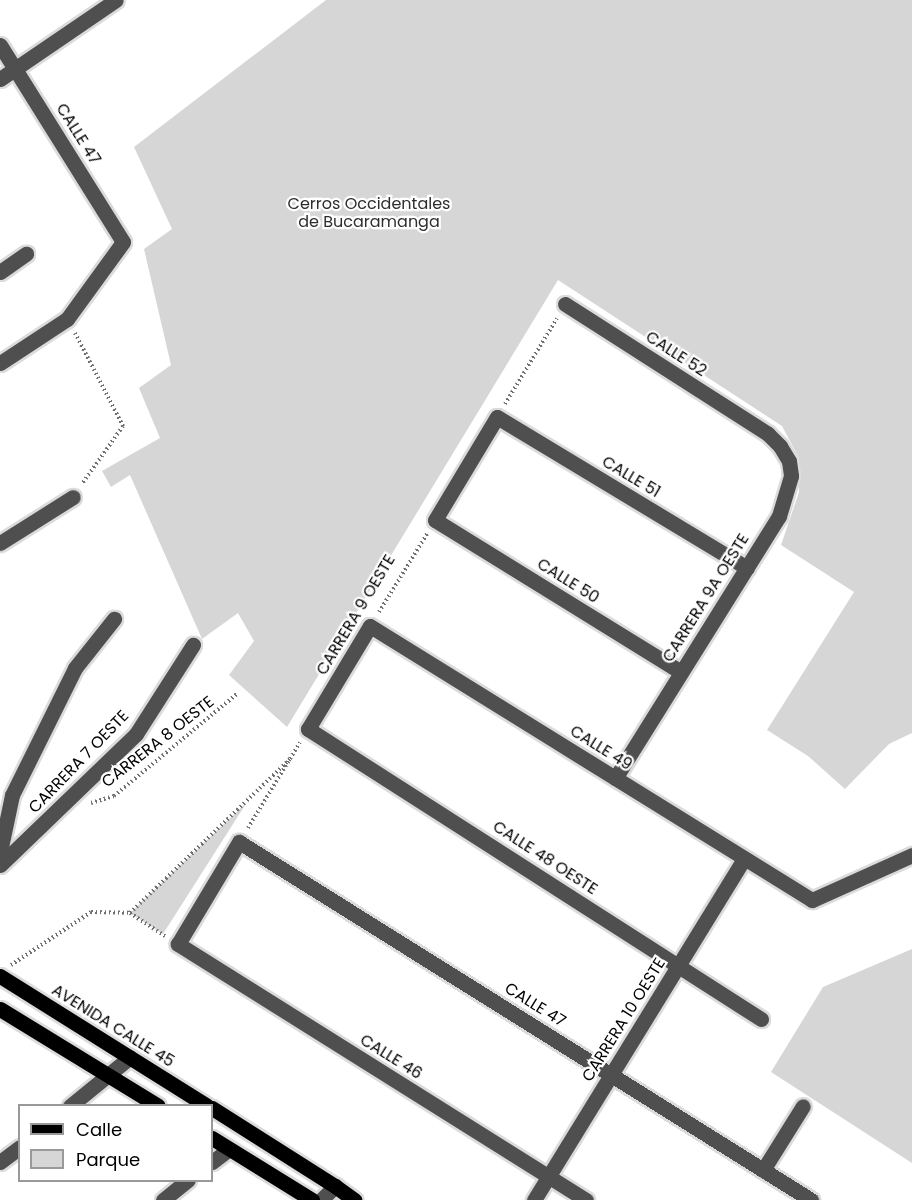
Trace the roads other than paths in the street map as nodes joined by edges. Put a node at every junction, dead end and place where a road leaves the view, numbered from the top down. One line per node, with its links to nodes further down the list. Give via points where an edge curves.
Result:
1 (116, 0): 3 (street)
2 (0, 45): 3 (street, CALLE 47)
3 (16, 68): 4 (street); 8 (street, CALLE 47, via 123,242 67,319)
4 (0, 79)
5 (26, 254): 6 (street)
6 (0, 272)
7 (565, 304): 9 (street, CALLE 52)
8 (0, 363)
9 (768, 434): 13 (street, CARRERA 9A OESTE, via 784,453 791,476 779,516)
10 (73, 497): 12 (street)
11 (435, 520): 13 (street, CALLE 51, via 497,417); 17 (street, CALLE 50)
12 (0, 542)
13 (747, 568): 17 (street, CARRERA 9A OESTE)
14 (114, 619): 20 (street, via 75,668 12,795)
15 (370, 626): 18 (street, CARRERA 9 OESTE); 19 (street, CALLE 49)
16 (193, 645): 23 (street, CARRERA 7 OESTE, via 136,734)
17 (681, 672): 19 (street, CARRERA 9A OESTE)
18 (308, 729): 25 (street, CALLE 48 OESTE)
19 (615, 778): 22 (street, CALLE 49)
20 (0, 852)
21 (912, 855): 22 (street, CALLE 49, via 812,900)
22 (744, 858): 25 (street, CARRERA 10 OESTE)
23 (0, 866)
24 (178, 944): 30 (street, CALLE 47, via 239,843); 43 (street, CALLE 46)
25 (678, 965): 28 (street, CALLE 48 OESTE); 30 (street, CARRERA 10 OESTE)
26 (4, 971): 29 (main road, AVENIDA CALLE 45)
27 (0, 1009): 31 (main road)
28 (761, 1019)
29 (130, 1057): 31 (street); 34 (main road, AVENIDA CALLE 45)
30 (612, 1073): 42 (street, CALLE 47); 43 (street, CARRERA 10 OESTE)
31 (108, 1075): 32 (street); 33 (main road)
32 (72, 1104)
33 (155, 1104)
34 (204, 1104)
35 (803, 1106): 42 (street)
36 (213, 1109): 45 (main road)
37 (213, 1139): 39 (main road)
38 (18, 1148): 41 (street)
39 (229, 1149): 40 (street); 47 (main road)
40 (213, 1161)
41 (0, 1162)
42 (763, 1170): 52 (street, CALLE 47)
43 (548, 1176): 50 (street, CARRERA 10 OESTE); 51 (street, CALLE 46)
44 (186, 1182): 46 (street)
45 (335, 1185): 48 (street); 49 (main road)
46 (163, 1200)
47 (312, 1200)
48 (321, 1200)
49 (354, 1200)
50 (534, 1200)
51 (586, 1200)
52 (811, 1200)

